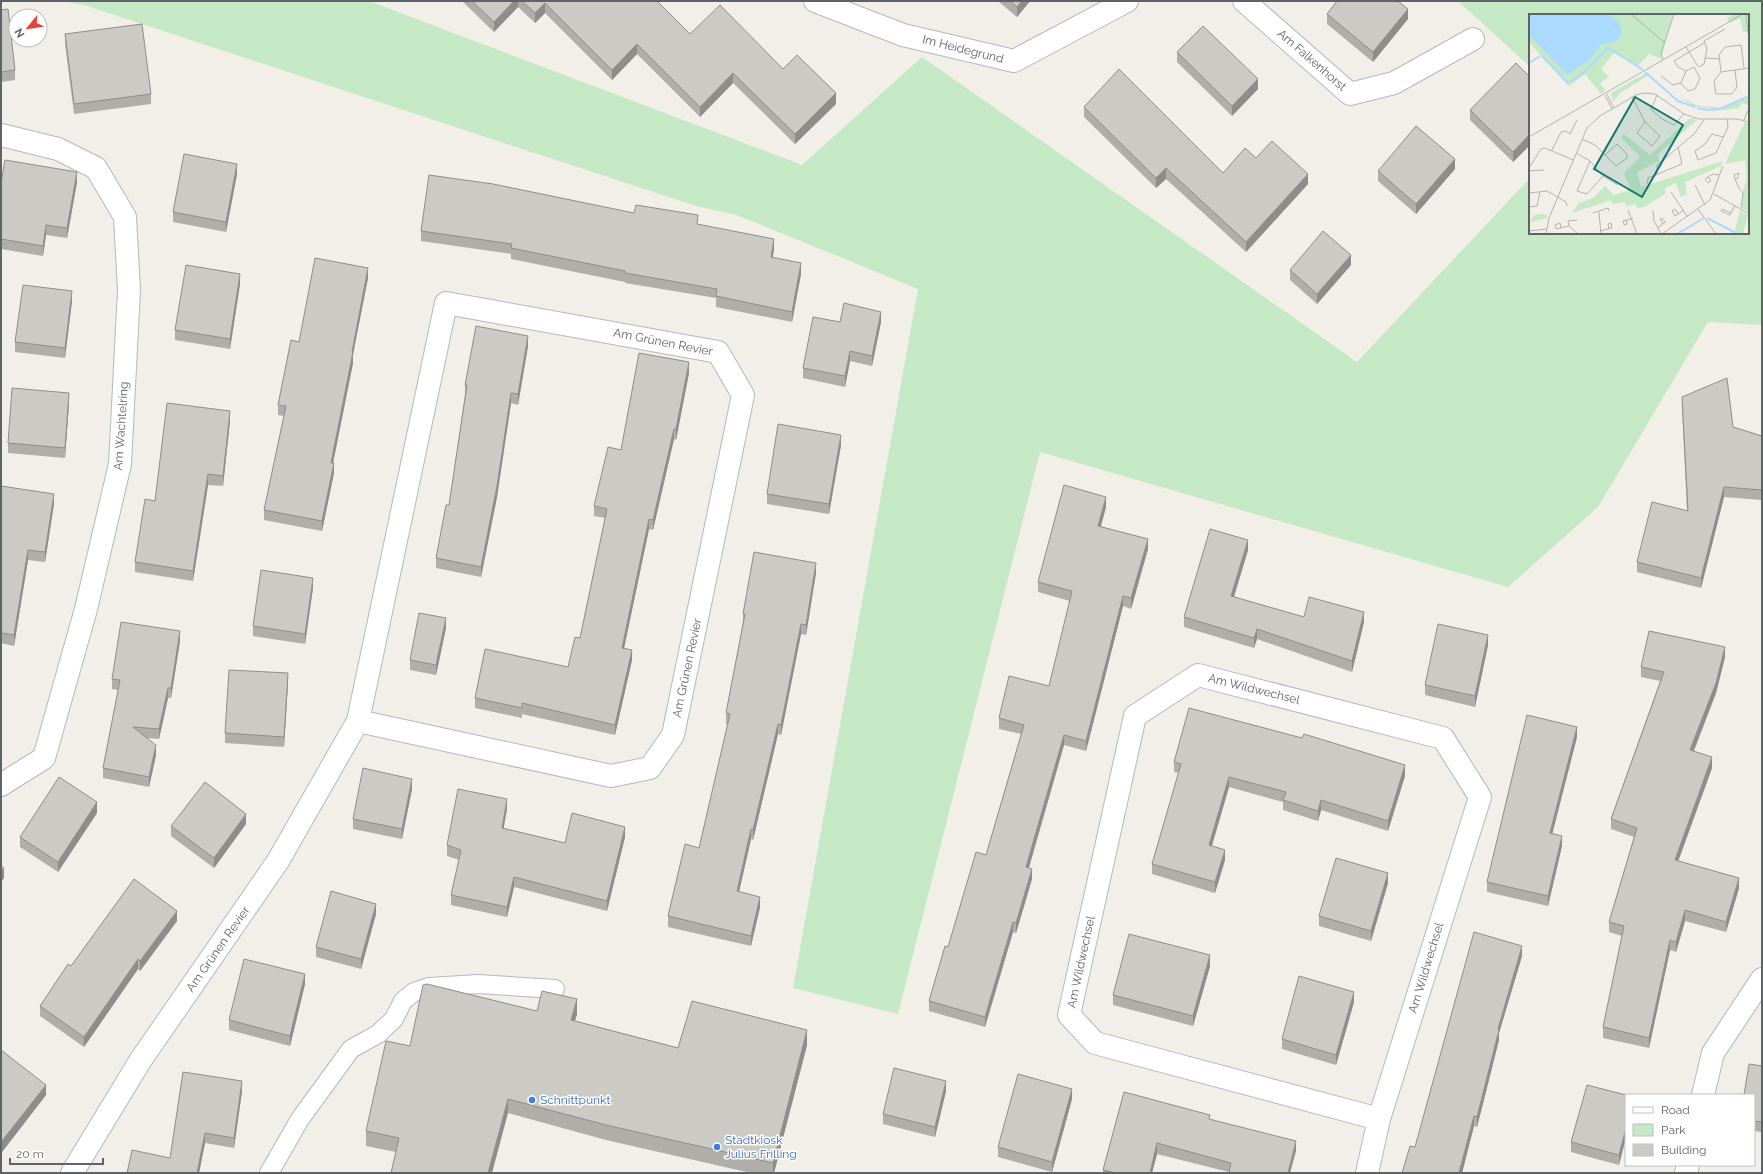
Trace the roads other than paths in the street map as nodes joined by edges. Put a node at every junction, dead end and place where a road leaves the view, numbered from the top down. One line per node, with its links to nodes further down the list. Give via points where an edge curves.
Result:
1 (815, 1): 2 (street, Im Heidegrund, via 903,35 1014,61)
2 (1127, 1)
3 (1244, 1): 4 (street, Am Falkenhorst, via 1350,94 1394,83)
4 (1473, 39)
5 (1, 135): 7 (street, Am Wachtelring, via 58,149 96,168 125,217 129,290 120,464 86,609 44,758)
6 (358, 721): 6 (street, Am Grünen Revier, via 446,303 718,352 743,395 673,735 650,768 611,776); 12 (street, Am Grünen Revier, via 278,861 140,1061)
7 (1, 785)
8 (1762, 979): 10 (street, via 1713,1053)
9 (555, 989): 13 (lane, via 478,984 429,987 414,992 403,1001 394,1019 378,1034 351,1049 300,1119)
10 (1704, 1094)
11 (1379, 1119): 11 (street, Am Wildwechsel, via 1095,1043 1069,1015 1135,716 1198,675 1443,738 1480,796); 14 (street, Am Wildwechsel)
12 (72, 1173)
13 (269, 1173)
14 (1367, 1173)

